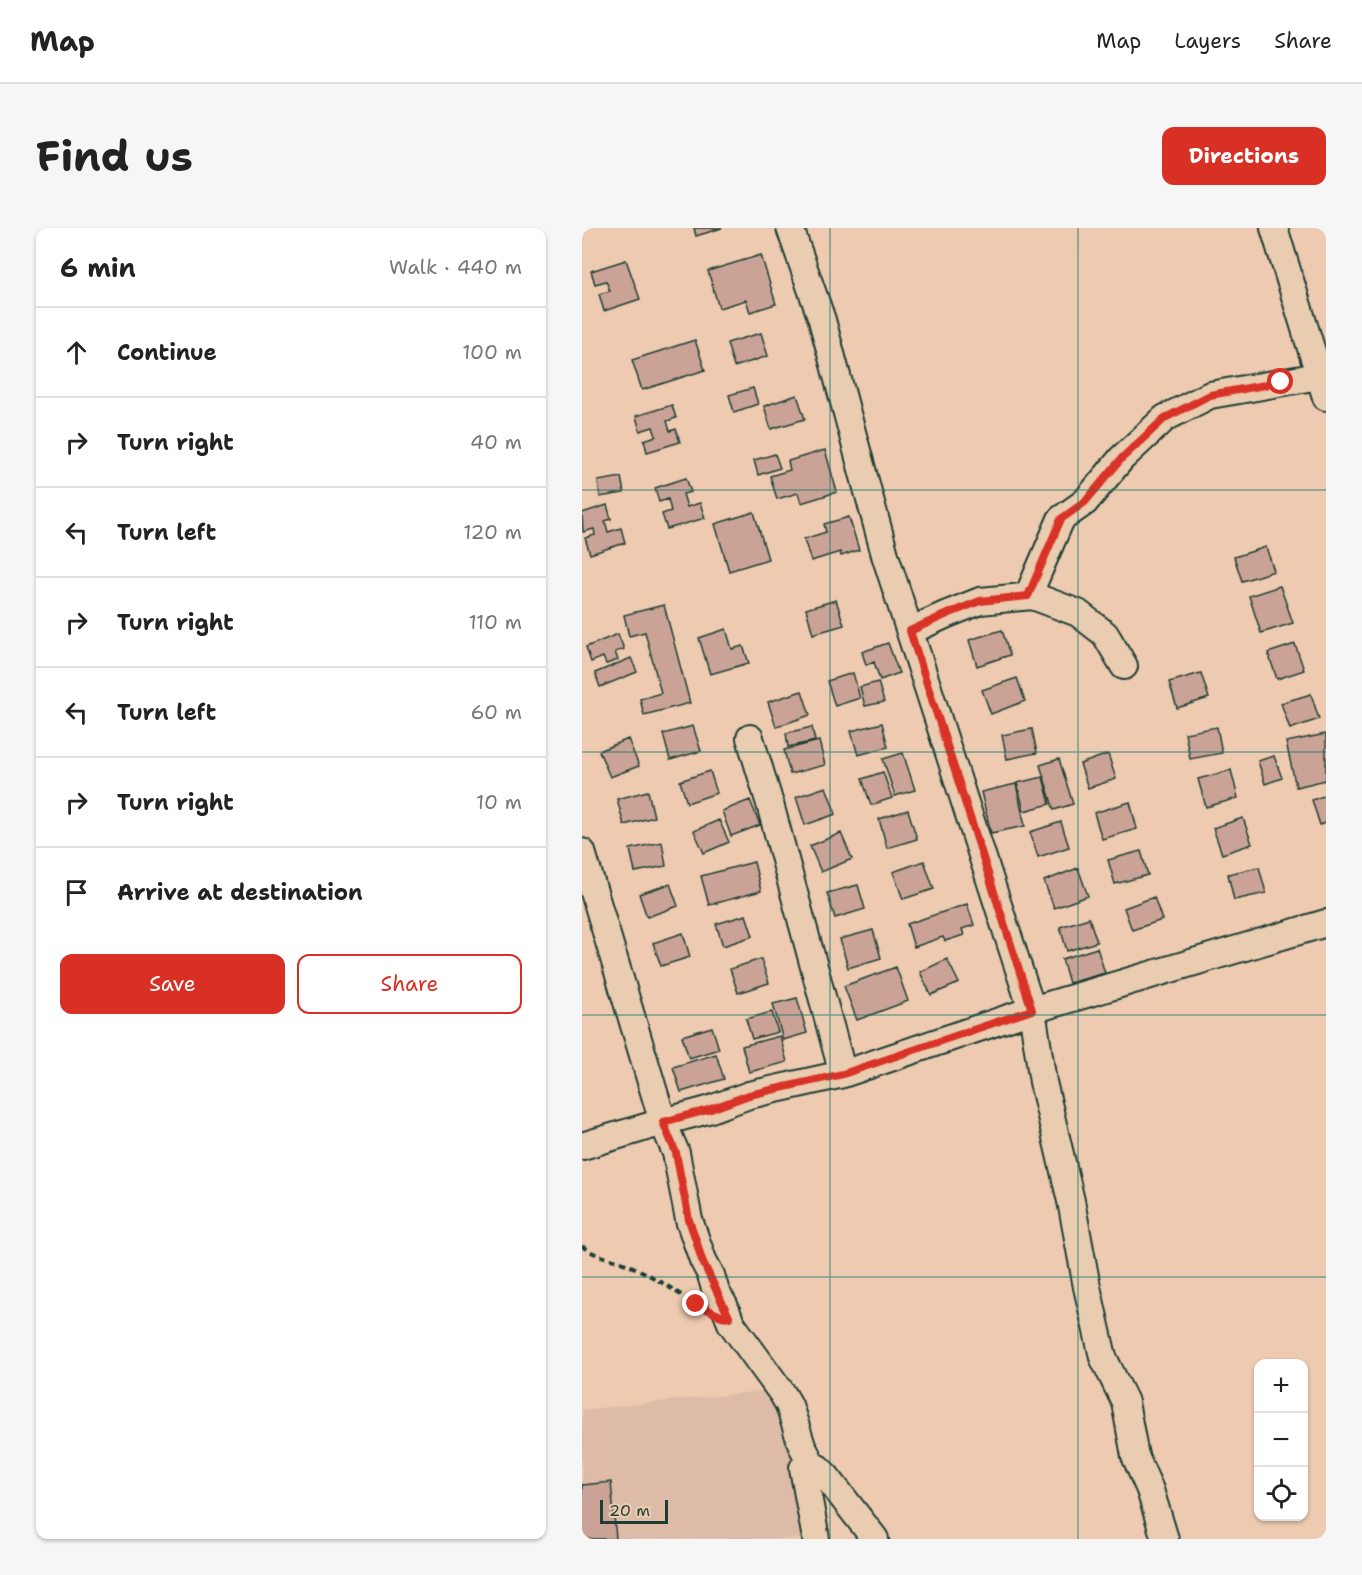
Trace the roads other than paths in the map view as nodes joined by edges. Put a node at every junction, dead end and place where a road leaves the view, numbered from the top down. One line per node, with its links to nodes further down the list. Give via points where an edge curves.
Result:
1 (790, 228): 5 (street, via 822,320 885,555)
2 (1274, 228): 3 (street)
3 (1324, 383): 4 (street, via 1210,395 1165,418 1122,458 1085,502 1061,519)
4 (1028, 596): 5 (street, via 980,601); 6 (street, via 1078,613 1105,634)
5 (910, 631): 10 (street)
6 (1124, 666)
7 (750, 738): 11 (street)
8 (582, 852): 12 (street)
9 (1326, 923): 10 (street)
10 (1032, 1010): 11 (street); 17 (street, via 1043,1082 1103,1357 1125,1402 1135,1456)
11 (843, 1074): 12 (street, via 749,1095)
12 (663, 1122): 13 (street); 14 (street, via 676,1153 699,1250 729,1317 789,1405 809,1459)
13 (582, 1146)
14 (803, 1468): 15 (street); 16 (street, via 818,1468)
15 (816, 1539)
16 (875, 1539)
17 (1165, 1539)

